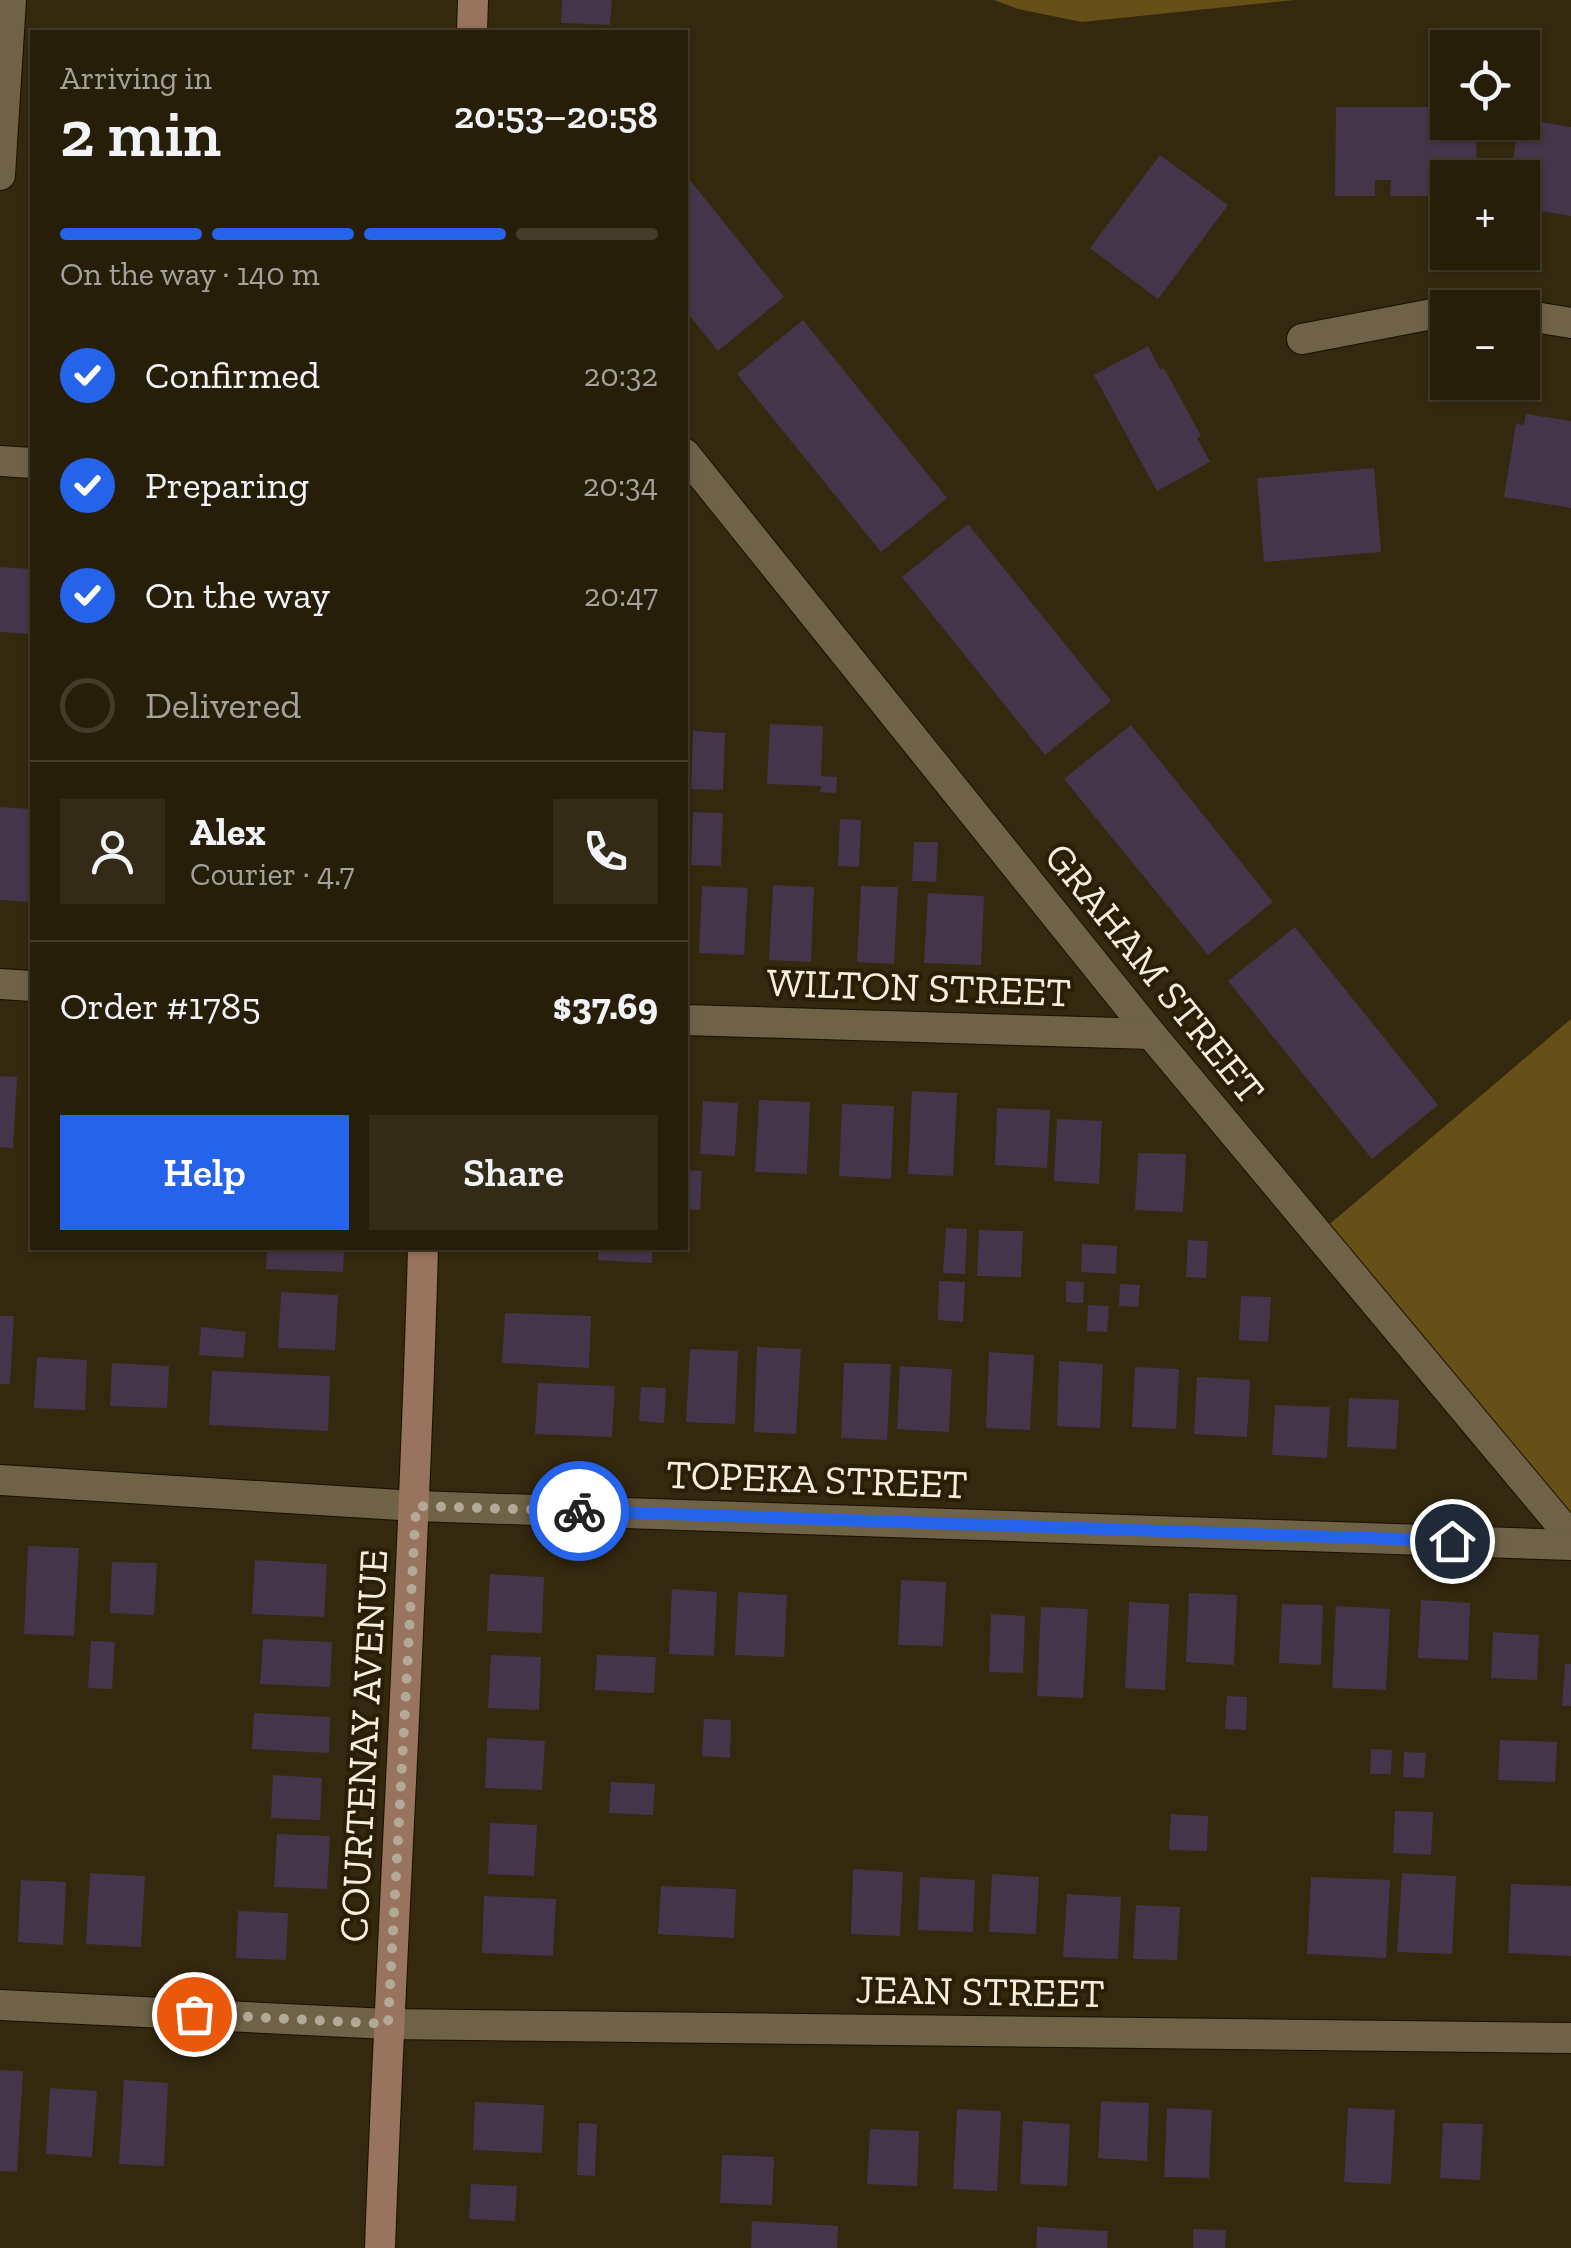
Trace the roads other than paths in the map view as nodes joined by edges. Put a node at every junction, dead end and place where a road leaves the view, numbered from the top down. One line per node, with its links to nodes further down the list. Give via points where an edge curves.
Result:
1 (11, 0): 4 (street)
2 (473, 0): 3 (street)
3 (472, 30)
4 (0, 175)
5 (1430, 314): 8 (street)
6 (1540, 318): 7 (street)
7 (1571, 323)
8 (1302, 339)
9 (688, 458): 15 (street, GRAHAM STREET)
10 (0, 461): 11 (street)
11 (30, 463)
12 (0, 984): 13 (street)
13 (30, 986)
14 (688, 1020): 15 (street, WILTON STREET)
15 (1150, 1034): 19 (street, GRAHAM STREET)
16 (424, 1250): 18 (street, COURTENAY AVENUE)
17 (0, 1480): 18 (street, TOPEKA STREET)
18 (416, 1506): 20 (street, TOPEKA STREET); 22 (street, COURTENAY AVENUE)
19 (1571, 1537)
20 (1571, 1546)
21 (0, 2005): 22 (street, JEAN STREET)
22 (388, 2024): 23 (street, JEAN STREET); 24 (street, COURTENAY AVENUE)
23 (1571, 2038)
24 (380, 2248)

